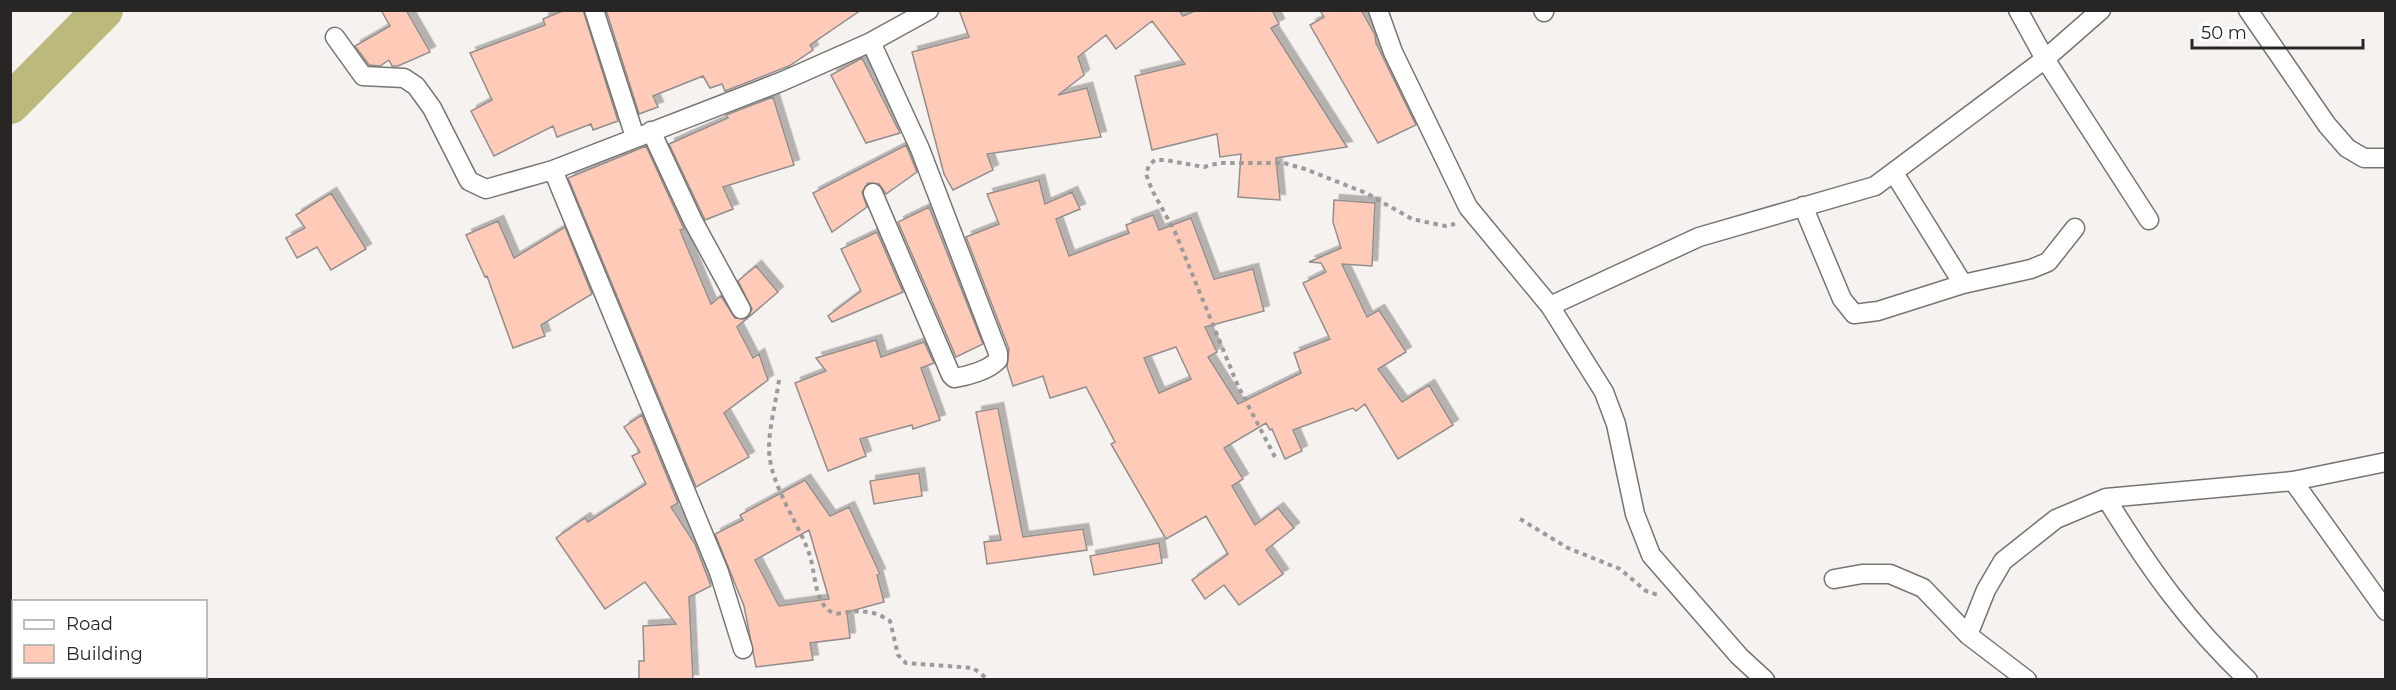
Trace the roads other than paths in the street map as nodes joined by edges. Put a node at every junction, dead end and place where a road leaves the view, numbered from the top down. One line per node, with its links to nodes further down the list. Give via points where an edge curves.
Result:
1 (594, 10): 10 (street)
2 (929, 10): 8 (street)
3 (1378, 10): 19 (street, via 1393,52 1461,195)
4 (2018, 10): 9 (street)
5 (2101, 10): 9 (street)
6 (2248, 10): 11 (street, via 2347,148 2364,158)
7 (335, 37): 12 (street, via 363,76 404,78 416,86 432,108 469,181 486,189)
8 (871, 42): 10 (street, via 783,81); 14 (street, via 950,224 998,353 999,360 994,365 960,377 951,375)
9 (2046, 59): 13 (street); 16 (street)
10 (643, 134): 12 (street); 20 (street)
11 (2385, 158)
12 (552, 170): 27 (street, via 719,572)
13 (1894, 173): 15 (street, via 1864,190); 18 (street)
14 (873, 193)
15 (1803, 206): 18 (street, via 1842,299 1854,314 1878,311); 19 (street, via 1699,237)
16 (2149, 220)
17 (2075, 228): 18 (street, via 2048,262)
18 (1963, 284)
19 (1551, 306): 28 (street, via 1604,392 1616,424 1635,514 1651,555)
20 (741, 309)
21 (2385, 462): 22 (street)
22 (2293, 481): 23 (street); 25 (street)
23 (2106, 498): 26 (street, via 2056,519 2003,561); 30 (street, via 2175,603)
24 (1834, 579): 26 (street, via 1890,574 1923,588)
25 (2385, 611)
26 (1968, 635): 29 (street)
27 (743, 649)
28 (1765, 680)
29 (2027, 680)
30 (2248, 680)

